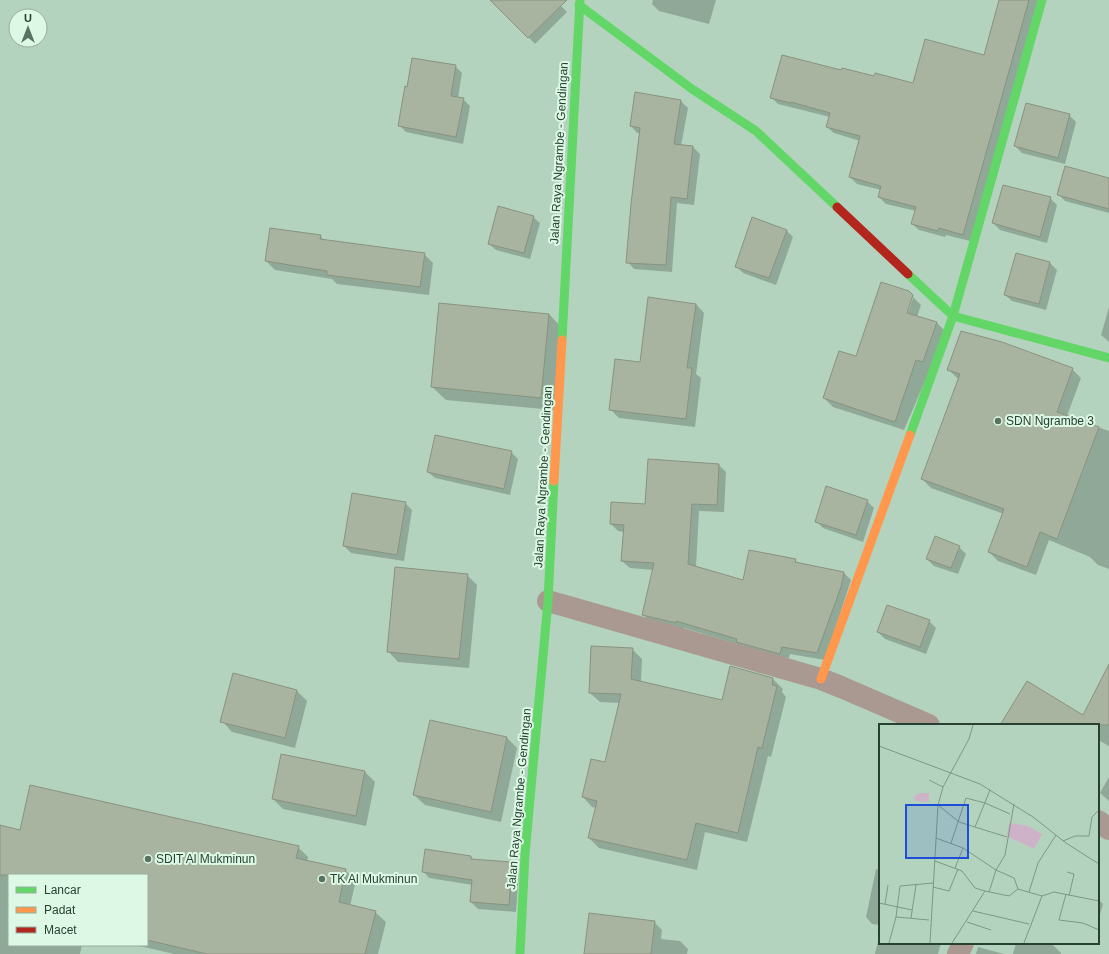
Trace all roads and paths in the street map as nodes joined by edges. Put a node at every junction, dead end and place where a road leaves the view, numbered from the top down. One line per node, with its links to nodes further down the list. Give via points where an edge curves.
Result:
1 (1042, 0): 3 (street)
2 (579, 2): 3 (street, via 692,89 756,131); 5 (street, Jalan Raya Ngrambe - Gendingan)
3 (954, 316): 4 (street); 6 (street)
4 (1109, 358)
5 (548, 601): 6 (street); 11 (street, Jalan Raya Ngrambe - Gendingan, via 525,854)
6 (821, 680): 7 (street)
7 (927, 724)
8 (1099, 822): 9 (street)
9 (1109, 829)
10 (963, 944): 12 (street)
11 (520, 954)
12 (958, 954)

